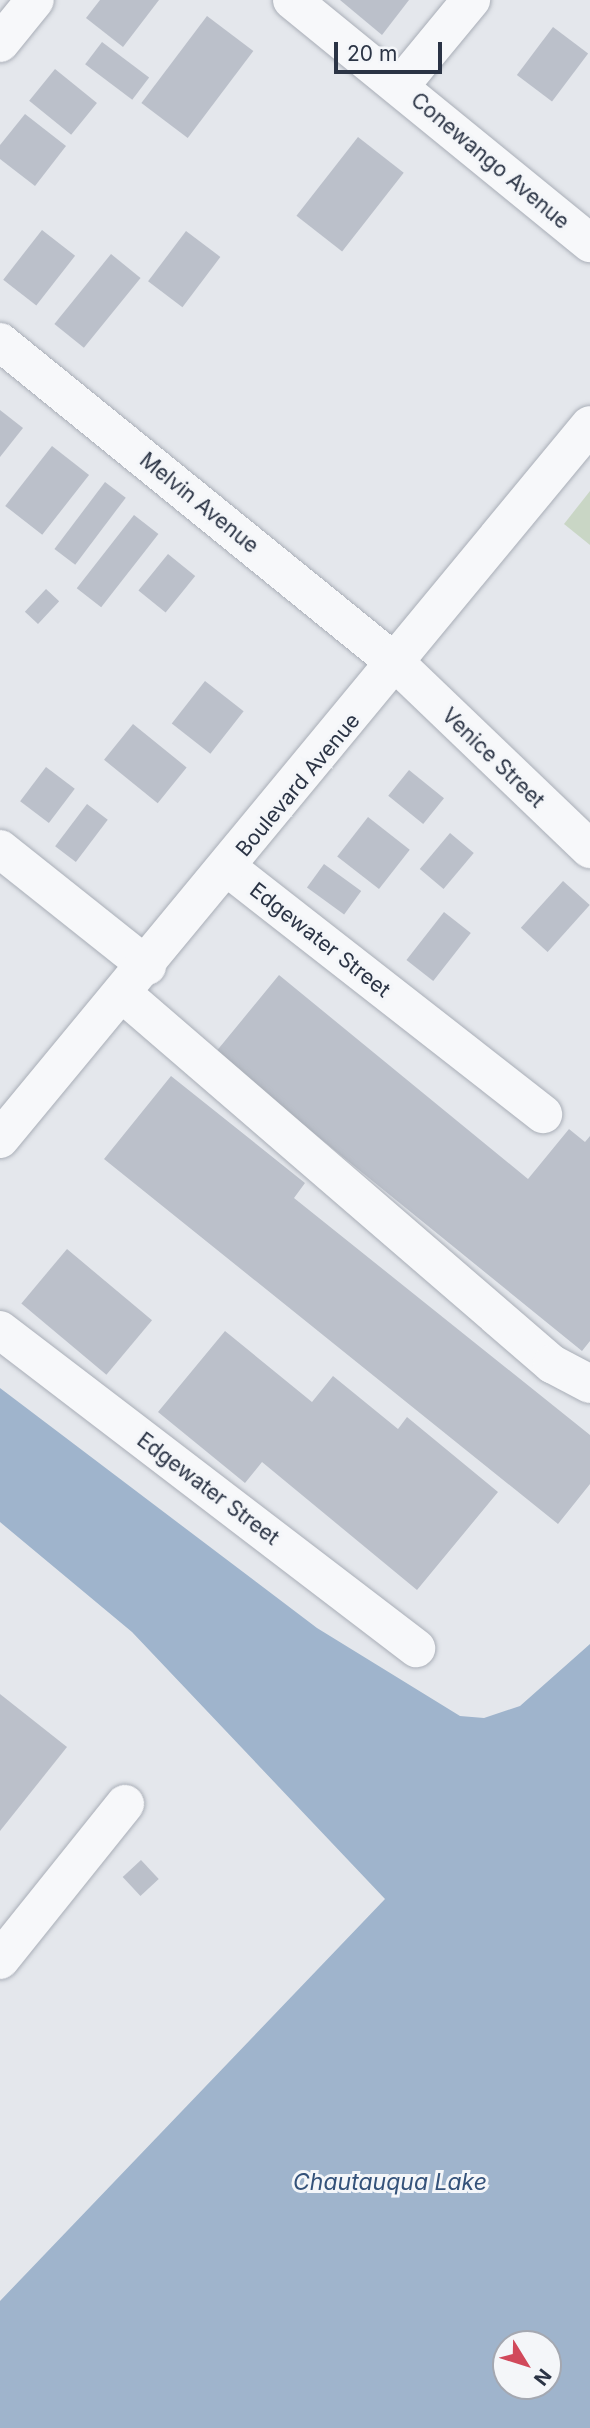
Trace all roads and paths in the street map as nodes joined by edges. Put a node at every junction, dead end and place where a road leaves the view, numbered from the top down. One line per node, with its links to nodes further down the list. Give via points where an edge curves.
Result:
1 (35, 0): 4 (street)
2 (292, 0): 5 (street, Conewango Avenue)
3 (471, 0): 5 (street)
4 (0, 43)
5 (400, 86): 6 (street, Conewango Avenue)
6 (590, 243)
7 (0, 342): 9 (street, Melvin Avenue)
8 (590, 425): 9 (street, Boulevard Avenue)
9 (398, 665): 11 (street, Venice Street); 12 (street, Boulevard Avenue)
10 (0, 849): 13 (street)
11 (590, 849)
12 (228, 868): 13 (street, Boulevard Avenue); 15 (street, Edgewater Street)
13 (147, 966): 14 (street, Boulevard Avenue)
14 (122, 994): 16 (street, Boulevard Avenue); 18 (street, via 552,1364)
15 (544, 1114)
16 (0, 1139)
17 (0, 1330): 19 (street, Edgewater Street)
18 (590, 1384)
19 (416, 1648)
20 (125, 1804): 21 (street)
21 (6, 1939)

